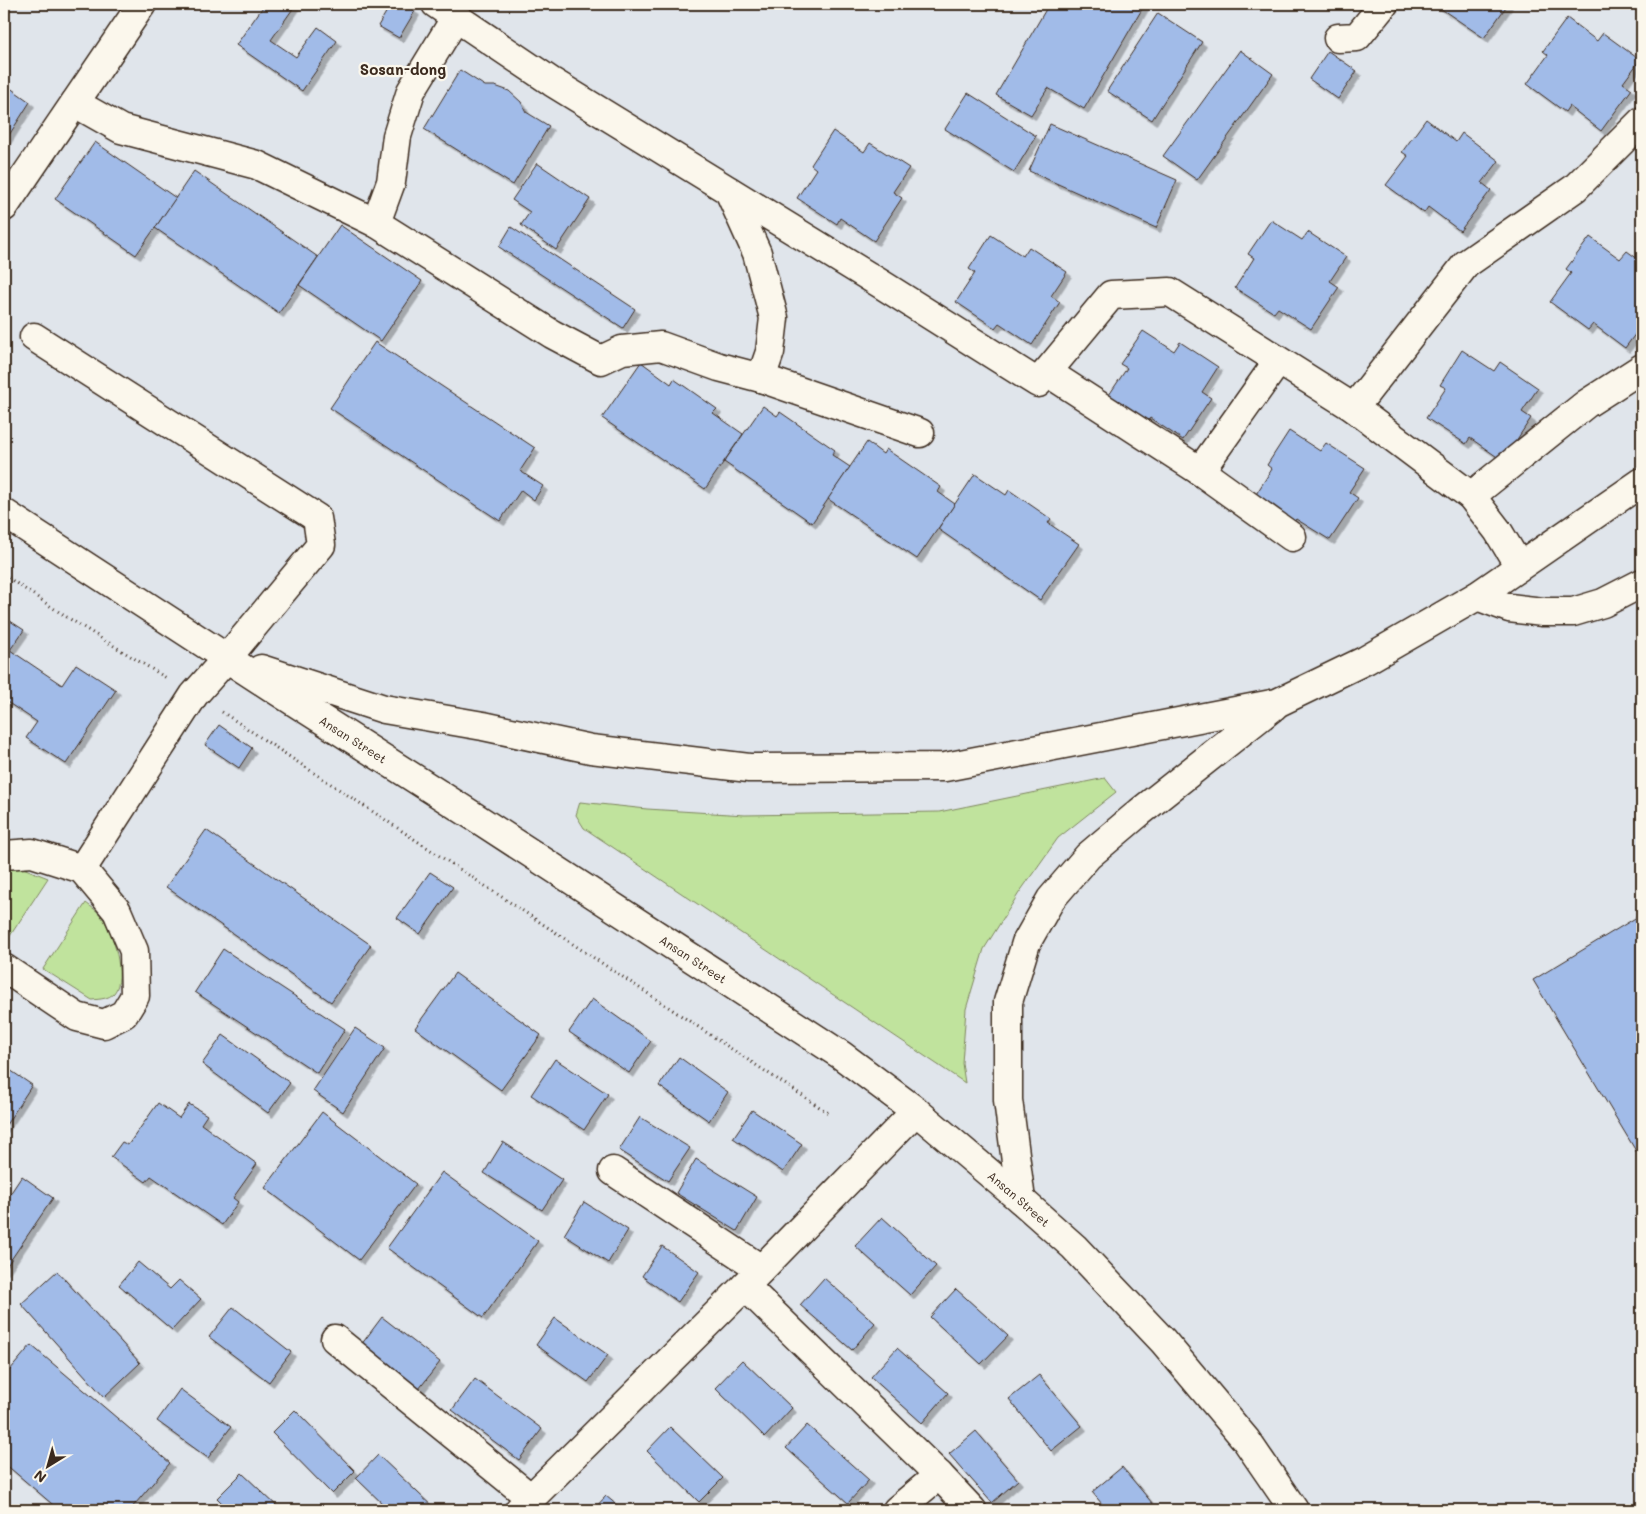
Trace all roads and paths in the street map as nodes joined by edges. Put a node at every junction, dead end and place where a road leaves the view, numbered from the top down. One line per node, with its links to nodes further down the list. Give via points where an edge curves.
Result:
1 (142, 4): 5 (street)
2 (1384, 4): 4 (street, via 1358,37)
3 (446, 11): 7 (street, via 552,82); 9 (street, via 411,91 397,136 391,182)
4 (1338, 38)
5 (74, 103): 8 (street); 9 (street, via 121,129 257,164)
6 (1642, 121): 15 (street, via 1575,188 1466,264)
7 (730, 191): 13 (street, via 1038,383); 14 (street, via 757,253 774,318 770,352)
8 (4, 207)
9 (376, 223): 14 (street, via 552,334 601,360 622,350 661,346)
10 (34, 337): 26 (street, via 316,518 321,545)
11 (1278, 361): 13 (street, via 1170,292 1110,295); 15 (street); 17 (street)
12 (1642, 368): 19 (street, via 1586,404)
13 (1047, 372): 17 (street)
14 (761, 378): 16 (street)
15 (1354, 408): 19 (street)
16 (920, 433)
17 (1200, 471): 21 (street)
18 (1642, 482): 22 (street)
19 (1471, 496): 22 (street)
20 (4, 513): 26 (street, Ansan Street)
21 (1292, 538)
22 (1519, 566): 25 (street)
23 (4, 575): 27 (path)
24 (1642, 582): 25 (street, via 1603,603 1573,612 1509,608)
25 (1477, 596): 28 (street, via 1366,660)
26 (227, 658): 27 (street); 28 (street, via 384,709 591,749 749,768 945,767); 32 (street, Ansan Street, via 833,1050)
27 (194, 695): 30 (street); 33 (path)
28 (1278, 703): 35 (street, via 1088,856 1051,899 1026,943 1008,1002 1008,1100)
29 (4, 855): 30 (street, via 32,853)
30 (82, 869): 31 (street, via 118,911 134,951 135,996 124,1014 104,1024 77,1017)
31 (4, 968)
32 (916, 1111): 35 (street, Ansan Street); 36 (street)
33 (830, 1114)
34 (613, 1171): 36 (street)
35 (1021, 1200): 42 (street, Ansan Street, via 1074,1247 1163,1341 1246,1440)
36 (753, 1277): 38 (street); 39 (street)
37 (335, 1339): 39 (street)
38 (939, 1475): 40 (street); 41 (street)
39 (525, 1504)
40 (898, 1510)
41 (972, 1510)
42 (1294, 1510)

